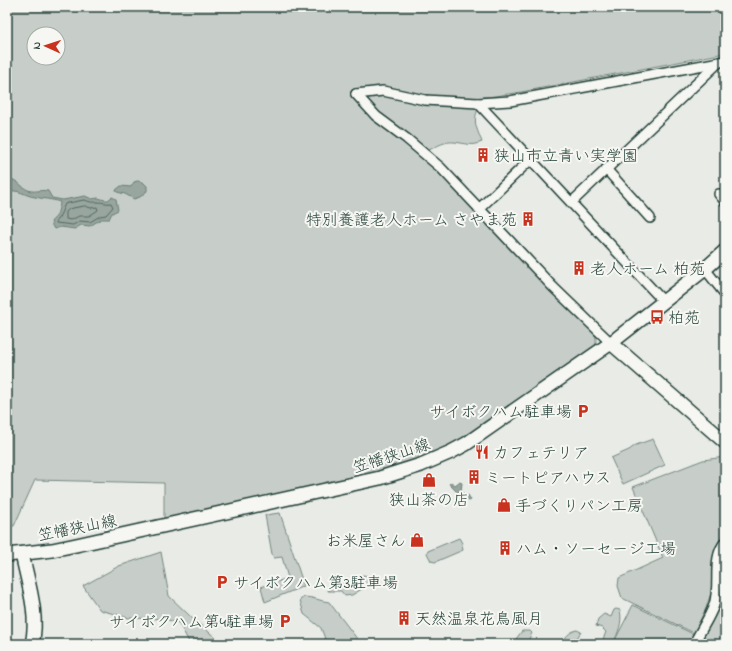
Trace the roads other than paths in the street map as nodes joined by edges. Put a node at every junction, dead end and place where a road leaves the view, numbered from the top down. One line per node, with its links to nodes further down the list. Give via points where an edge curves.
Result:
1 (721, 62): 2 (street, via 510,101); 4 (street)
2 (478, 103): 3 (street); 6 (street, via 425,100 383,91 356,94 376,116 441,168)
3 (531, 159): 5 (street); 6 (street)
4 (606, 169): 5 (street); 7 (street)
5 (572, 202): 11 (street)
6 (479, 209): 12 (street, via 553,287)
7 (650, 218)
8 (725, 251): 9 (main road, 笠幡狭山線)
9 (705, 269): 10 (street); 11 (main road, 笠幡狭山線)
10 (725, 294)
11 (664, 302): 12 (main road, 笠幡狭山線)
12 (611, 343): 13 (main road); 15 (main road, 笠幡狭山線, via 466,444 408,470 219,514)
13 (725, 442)
14 (725, 542): 18 (street, via 718,553 718,586 714,604)
15 (22, 554): 16 (main road, 笠幡狭山線); 17 (main road, via 34,615)
16 (7, 555)
17 (32, 644)
18 (694, 644)

